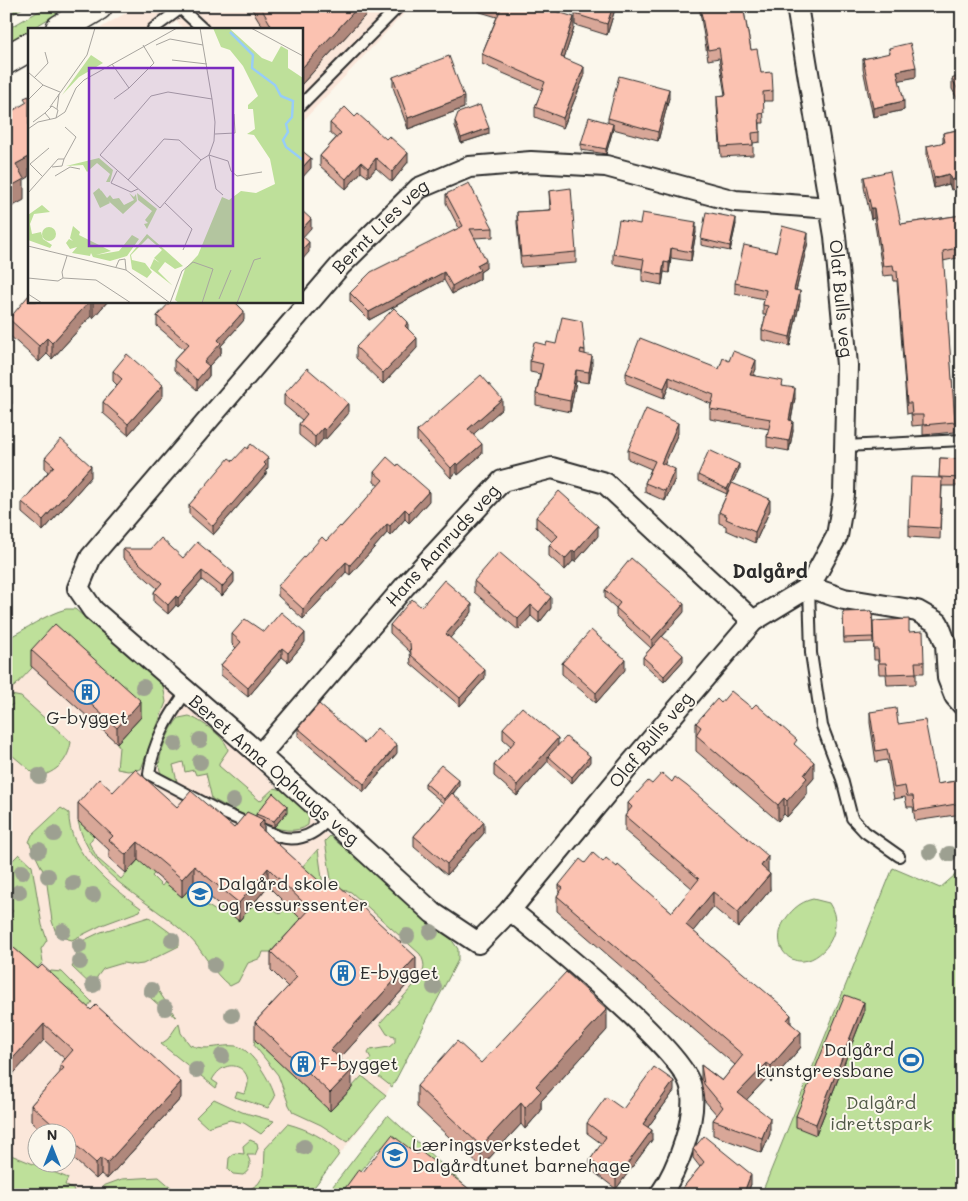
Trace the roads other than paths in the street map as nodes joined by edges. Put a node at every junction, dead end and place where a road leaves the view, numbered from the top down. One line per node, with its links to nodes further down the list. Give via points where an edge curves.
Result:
1 (98, 6): 5 (street)
2 (399, 6): 10 (lane)
3 (797, 6): 11 (street, Olaf Bulls veg)
4 (179, 8): 6 (lane); 7 (lane)
5 (62, 28)
6 (154, 28)
7 (202, 28)
8 (28, 48): 9 (street)
9 (6, 60)
10 (302, 104)
11 (830, 208): 13 (street, Olaf Bulls veg, via 847,365); 15 (street, Bernt Lies veg, via 735,201 606,166 531,162 469,167 419,188 340,266 91,557)
12 (962, 440): 13 (lane)
13 (846, 446): 14 (street, Olaf Bulls veg, via 844,494 837,536)
14 (808, 587): 16 (street, Olaf Bulls veg); 18 (street, via 844,599 917,611 938,624 946,644 948,678); 21 (lane, via 811,653 822,726 842,779 852,818 865,832)
15 (78, 588): 17 (street, Beret Anna Ophaugs veg, via 93,610)
16 (753, 621): 19 (street, Hans Aanruds veg, via 604,483 552,468 502,481 405,586); 22 (street, Olaf Bulls veg)
17 (186, 692): 19 (street, Beret Anna Ophaugs veg); 20 (lane, via 166,720 154,749 149,774 219,811 280,838 303,838 319,830)
18 (962, 704)
19 (260, 755): 20 (street, Beret Anna Ophaugs veg)
20 (329, 818): 23 (street, Beret Anna Ophaugs veg, via 433,913)
21 (899, 856)
22 (510, 910): 23 (street, Olaf Bulls veg); 24 (street, via 562,953 679,1063 691,1086 693,1106 685,1140)
23 (478, 944)
24 (660, 1195)

